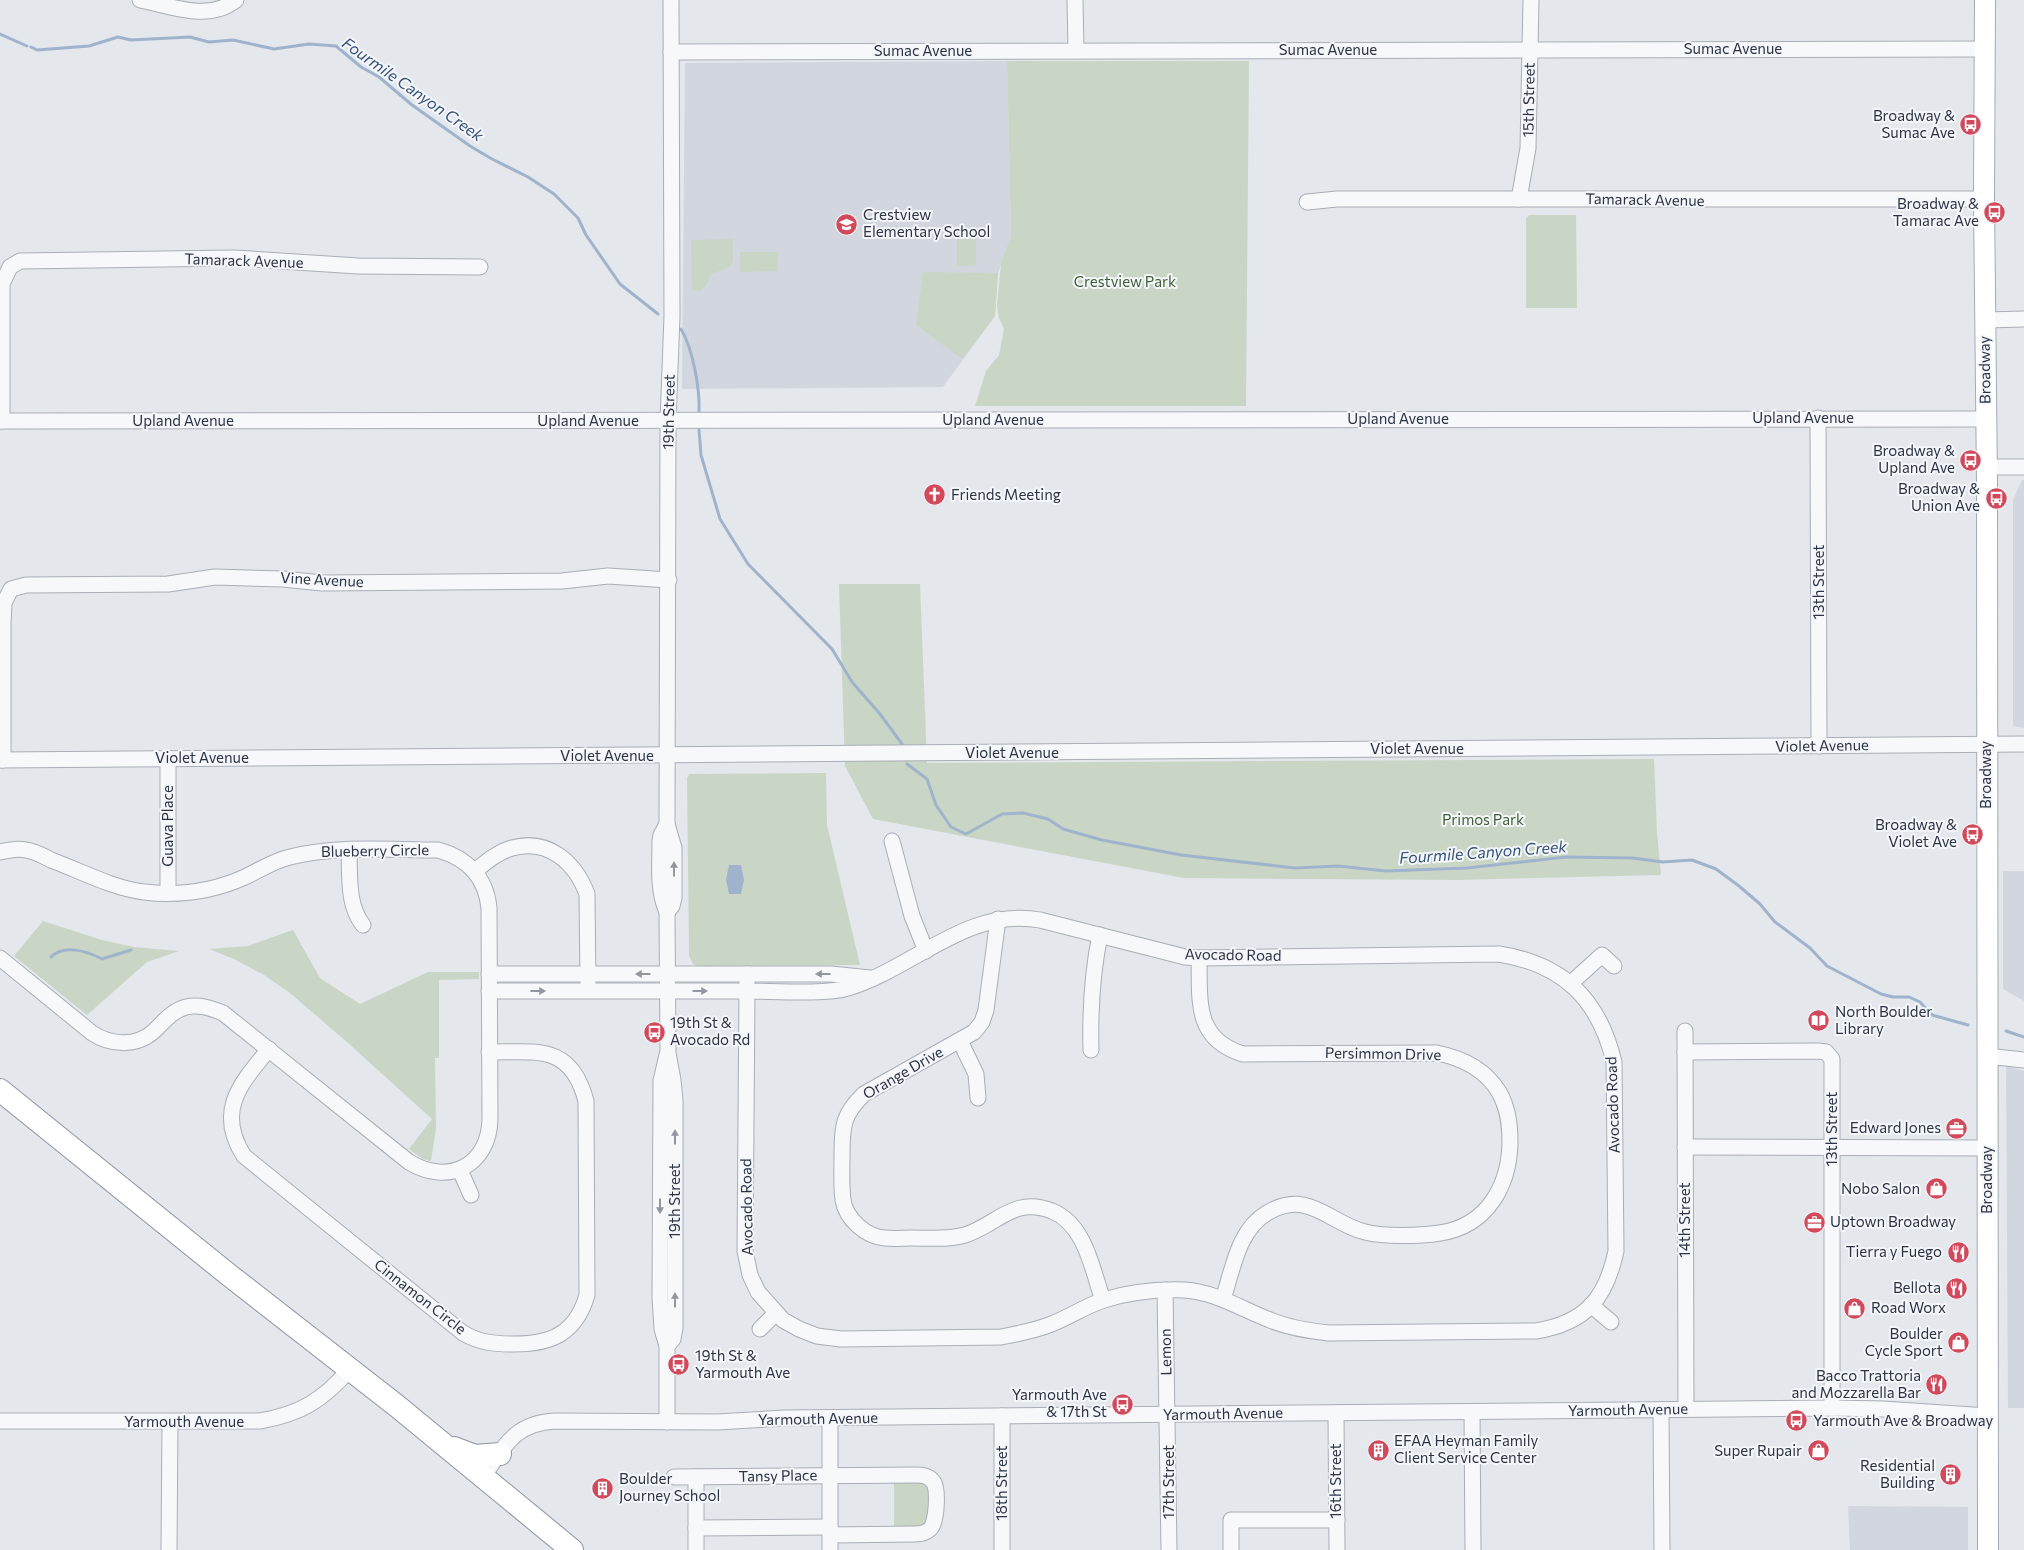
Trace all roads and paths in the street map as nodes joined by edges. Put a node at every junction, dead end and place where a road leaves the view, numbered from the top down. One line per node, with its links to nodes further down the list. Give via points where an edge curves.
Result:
1 (140, 0): 2 (street, via 204,12 228,7)
2 (236, 0)
3 (670, 0): 10 (street, 19th Street)
4 (1075, 0): 8 (street)
5 (1531, 0): 9 (street, 15th Street)
6 (1986, 0): 7 (main road, Broadway)
7 (1984, 48): 9 (street, Sumac Avenue); 12 (main road, Broadway)
8 (1076, 50): 9 (street, Sumac Avenue); 10 (street, Sumac Avenue)
9 (1530, 50): 11 (street, 15th Street, via 1528,148)
10 (671, 52): 20 (street, 19th Street, via 672,316)
11 (1519, 199): 12 (street, Tamarack Avenue); 13 (street, Tamarack Avenue, via 1337,199)
12 (1984, 199): 16 (main road, Broadway)
13 (1307, 202)
14 (480, 266): 19 (street, Tamarack Avenue, via 358,266 235,258 20,261 10,267 2,284)
15 (2024, 319): 16 (street)
16 (1985, 320): 18 (main road, Broadway)
17 (1818, 418): 18 (street, Upland Avenue); 20 (street, Upland Avenue); 28 (street, 13th Street)
18 (1986, 419): 21 (main road, Broadway)
19 (1, 422): 20 (street, Upland Avenue)
20 (668, 422): 23 (street, 19th Street)
21 (1986, 467): 22 (street); 26 (main road, Broadway)
22 (2024, 467)
23 (669, 580): 24 (street, Vine Avenue, via 608,576 562,581 322,583 215,577 168,584 26,585 11,589 4,603); 29 (street, 19th Street)
24 (1, 623): 25 (street)
25 (1, 695): 31 (street)
26 (1986, 744): 27 (street, Violet Avenue); 28 (street, Violet Avenue); 60 (main road, Broadway)
27 (2024, 744)
28 (1819, 746): 29 (street, Violet Avenue)
29 (668, 756): 30 (street, Violet Avenue); 46 (street, 19th Street, via 667,824 674,848 674,898 667,912)
30 (168, 759): 31 (street, Violet Avenue); 36 (street, Guava Place)
31 (1, 760)
32 (892, 841): 40 (street, via 912,916)
33 (349, 850): 35 (street, Blueberry Circle, via 438,850 452,854); 36 (street, Blueberry Circle, via 289,857 221,886); 38 (street, via 352,906)
34 (0, 852): 36 (street, Blueberry Circle, via 26,850 121,888)
35 (475, 871): 44 (street, Blueberry Circle, via 488,895); 45 (street, via 512,848 543,848 570,857 587,894)
36 (168, 893)
37 (998, 919): 39 (street, Avocado Road, via 1028,918); 40 (street, Avocado Road, via 973,926); 55 (street, Orange Drive, via 986,1010 974,1032)
38 (363, 925)
39 (1100, 935): 42 (street, Avocado Road); 57 (street, via 1090,1005)
40 (926, 951): 48 (street, Avocado Road)
41 (0, 958): 56 (street, via 98,1037 127,1049 177,1010 195,1006 206,1006 223,1013)
42 (1198, 958): 49 (street, Avocado Road, via 1499,954 1540,964); 70 (street, Persimmon Drive, via 1203,1021 1219,1043 1230,1050 1243,1054 1437,1053 1454,1056 1488,1078 1506,1107 1510,1124 1505,1179 1497,1195 1473,1220 1441,1233 1381,1235 1363,1232 1315,1208 1286,1206 1267,1213 1252,1226 1244,1238)
43 (1614, 966): 49 (street, via 1602,955)
44 (489, 974): 45 (street); 50 (street, Blueberry Circle)
45 (588, 974): 46 (street, one-way to 45); 51 (street)
46 (667, 974): 47 (street); 52 (street, 19th Street)
47 (747, 974): 48 (street, one-way to 47, via 831,974); 53 (street, Avocado Road)
48 (871, 979): 53 (street, Avocado Road, via 839,990)
49 (1571, 983): 72 (street, Avocado Road, via 1590,1003 1601,1021 1614,1062 1616,1252 1611,1274)
50 (489, 991): 51 (street, Avocado Road, one-way to 51); 58 (street, Blueberry Circle)
51 (588, 991): 52 (street, Avocado Road)
52 (667, 991): 53 (street, Avocado Road, one-way to 53); 88 (street, 19th Street, via 668,1053 675,1100 675,1328 667,1346)
53 (747, 991): 73 (street, Avocado Road, via 745,1251 758,1292)
54 (1685, 1031): 59 (street, 14th Street)
55 (960, 1041): 63 (street, via 976,1074); 71 (street, Orange Drive, via 864,1094 851,1106 843,1122 842,1135 843,1201 851,1218 866,1231 884,1238 947,1238 979,1230 1011,1210 1025,1207 1054,1212 1070,1223 1081,1238)
56 (269, 1049): 58 (street, Cinnamon Circle, via 238,1090 227,1126 249,1160 463,1333 483,1342 530,1344 574,1331 584,1305 588,1285 586,1108 574,1064 544,1053); 67 (street, via 409,1162 424,1171)
57 (1091, 1050)
58 (489, 1052): 67 (street, Blueberry Circle, via 488,1139 479,1156)
59 (1685, 1052): 64 (street, 14th Street); 65 (street, 13th Street, via 1826,1052 1832,1061)
60 (1987, 1056): 61 (street); 66 (main road, Broadway)
61 (2024, 1060)
62 (0, 1090): 76 (highway)
63 (978, 1098)
64 (1685, 1147): 65 (street); 78 (street, 14th Street)
65 (1832, 1148): 66 (street); 77 (street, 13th Street)
66 (1987, 1148): 84 (main road, Broadway)
67 (460, 1170): 68 (street)
68 (471, 1195)
69 (1164, 1290): 70 (street, Avocado Road, via 1186,1290); 71 (street, Avocado Road); 82 (street, Lemon)
70 (1223, 1299): 72 (street, Avocado Road, via 1270,1320 1329,1333 1536,1331 1574,1319)
71 (1103, 1300): 73 (street, Avocado Road, via 1078,1317 1000,1337 841,1339 817,1336 799,1329)
72 (1591, 1305): 74 (street)
73 (776, 1313): 75 (street)
74 (1611, 1322)
75 (760, 1329)
76 (350, 1369): 87 (street, Yarmouth Avenue, via 321,1398 283,1417 247,1422); 89 (highway)
77 (1832, 1408): 78 (street, Yarmouth Avenue); 84 (street, Yarmouth Avenue)
78 (1686, 1409): 79 (street, Yarmouth Avenue)
79 (1662, 1410): 80 (street, Yarmouth Avenue); 107 (street)
80 (1472, 1412): 81 (street, Yarmouth Avenue); 106 (street)
81 (1336, 1413): 82 (street, Yarmouth Avenue); 95 (street, 16th Street)
82 (1168, 1414): 83 (street, Yarmouth Avenue); 103 (street, 17th Street)
83 (1002, 1416): 85 (street, Yarmouth Avenue); 102 (street, 18th Street)
84 (1988, 1416): 108 (main road, Broadway)
85 (830, 1418): 88 (street, Yarmouth Avenue); 91 (street)
86 (0, 1421): 87 (street, Yarmouth Avenue)
87 (170, 1422): 98 (street)
88 (667, 1422): 90 (street, Yarmouth Avenue, via 541,1422 520,1430)
89 (436, 1438): 90 (highway, via 475,1456); 92 (highway)
90 (500, 1454): 92 (street, Yarmouth Avenue)
91 (830, 1476): 94 (street, Tansy Place); 97 (street); 97 (street, Tansy Place, via 924,1476 934,1483 936,1495 935,1520 926,1532)
92 (483, 1477): 99 (highway)
93 (674, 1477): 94 (street, Tansy Place)
94 (696, 1477): 96 (street)
95 (1337, 1520): 104 (street, via 1231,1520); 105 (street, 16th Street)
96 (696, 1528): 97 (street); 100 (street)
97 (830, 1531): 101 (street)
98 (169, 1550)
99 (572, 1550)
100 (696, 1550)
101 (830, 1550)
102 (1002, 1550)
103 (1169, 1550)
104 (1231, 1550)
105 (1337, 1550)
106 (1473, 1550)
107 (1662, 1550)
108 (1988, 1550)

